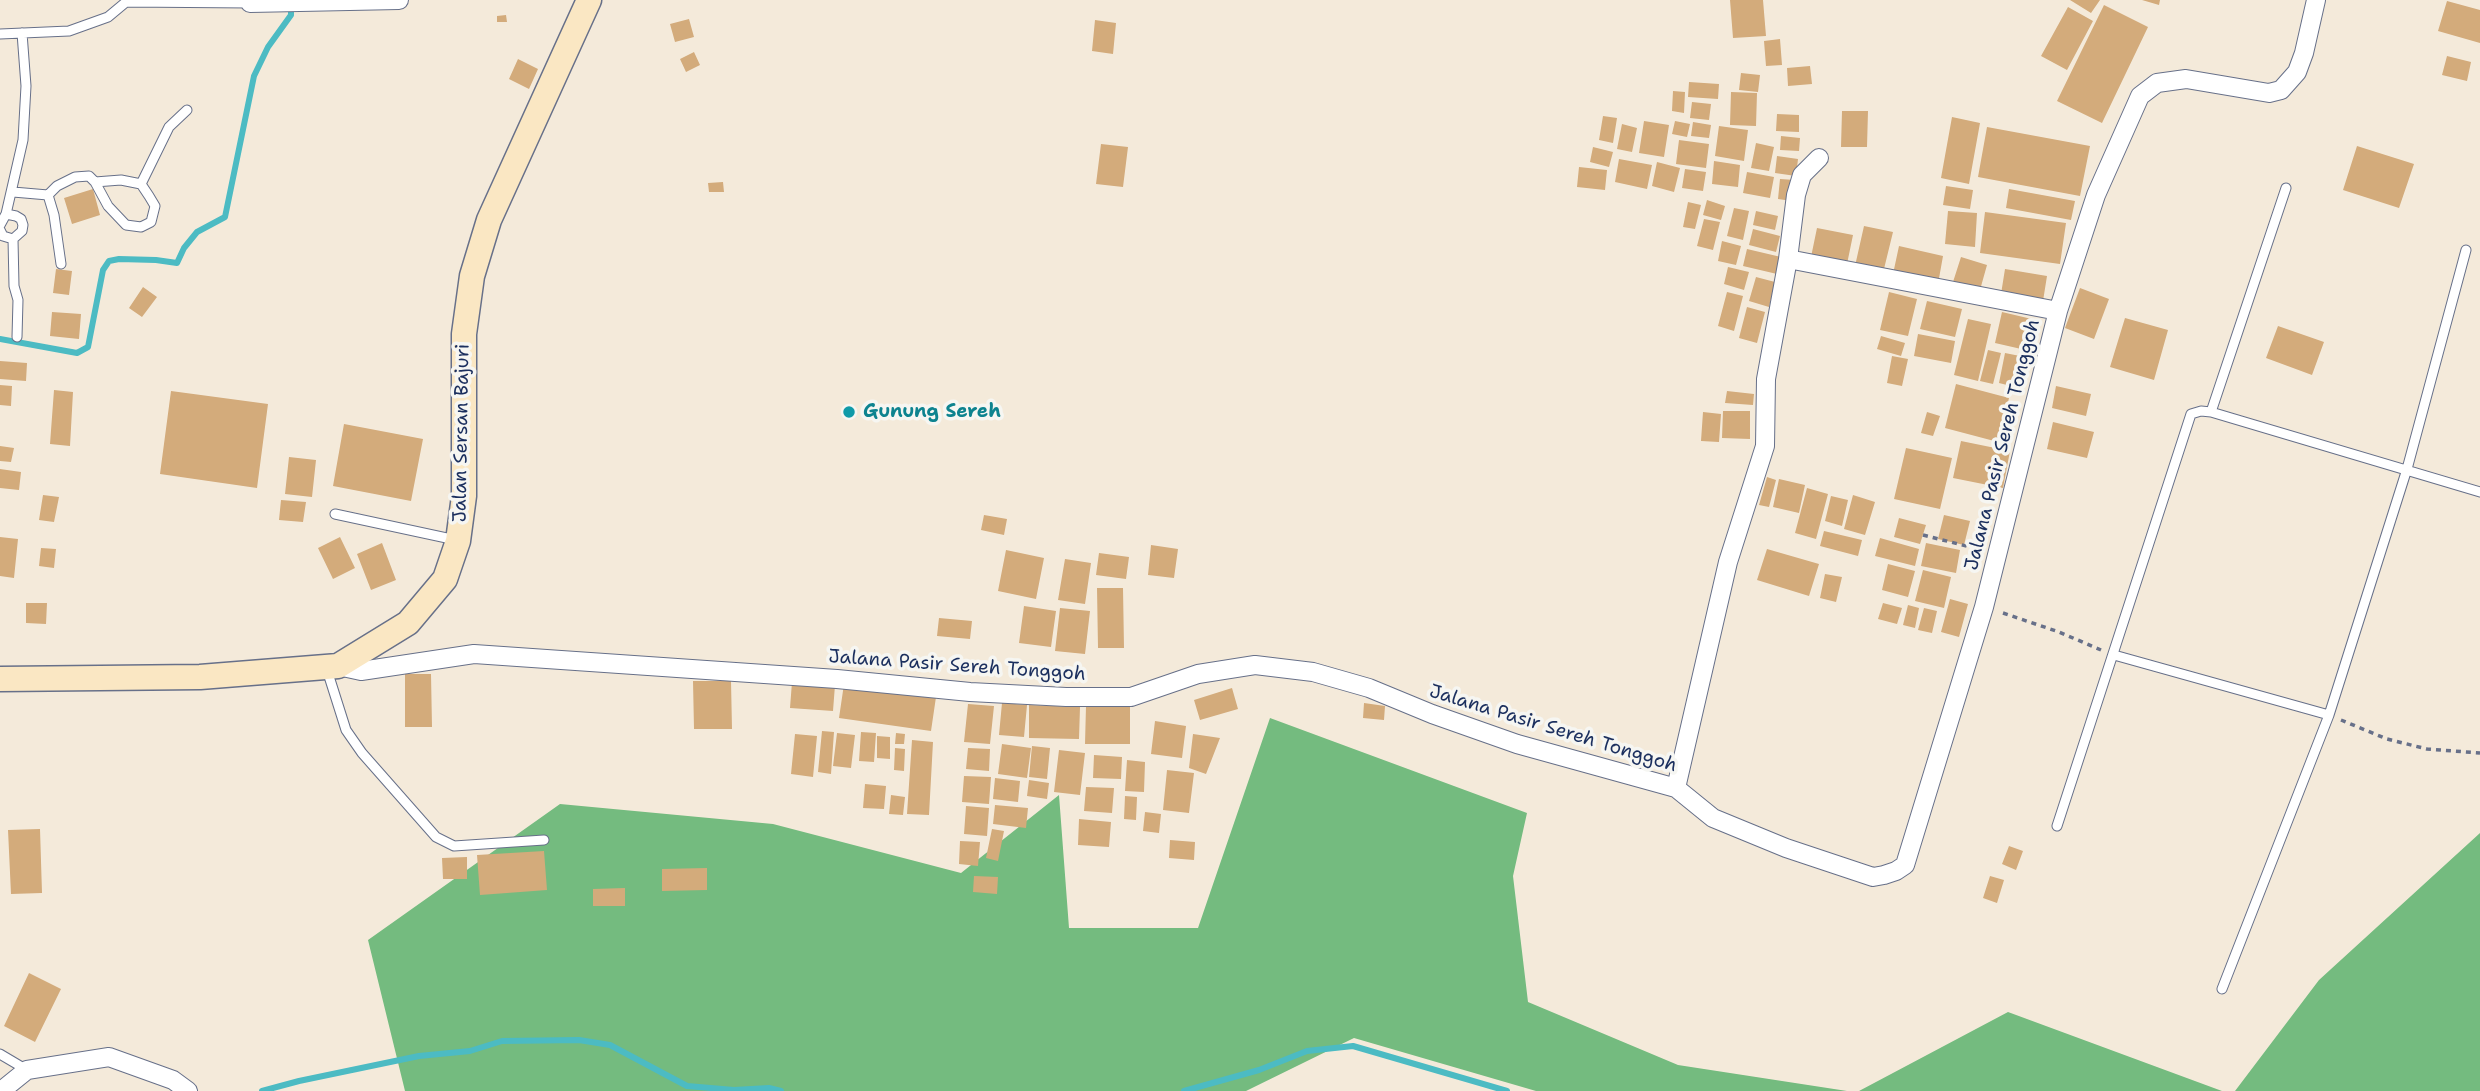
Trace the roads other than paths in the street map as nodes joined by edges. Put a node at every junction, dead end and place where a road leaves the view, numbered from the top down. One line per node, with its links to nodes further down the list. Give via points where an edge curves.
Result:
1 (399, 0): 6 (street)
2 (589, 0): 29 (main road, Jalan Sersan Bajuri, via 489,220 472,276 464,334 464,496)
3 (2316, 0): 23 (street, Jalana Pasir Sereh Tonggoh, via 2297,72 2281,90 2269,93 2186,79 2157,83 2140,96 2096,195)
4 (126, 1): 5 (lane); 7 (lane, via 108,17 69,31)
5 (250, 1): 6 (street)
6 (270, 1)
7 (22, 33): 8 (lane); 14 (lane, via 26,86)
8 (0, 34)
9 (187, 110): 12 (lane, via 169,127)
10 (1819, 158): 21 (street, via 1802,175)
11 (95, 182): 12 (lane); 12 (lane, via 118,218 126,225 141,227 152,221 155,206); 15 (lane, via 89,176 75,177)
12 (141, 184)
13 (2286, 188): 25 (lane)
14 (13, 192): 15 (lane); 16 (lane)
15 (48, 195): 22 (lane)
16 (6, 214): 17 (lane); 19 (lane, via 16,216 23,225)
17 (0, 225)
18 (0, 230): 19 (lane)
19 (13, 239): 24 (lane)
20 (2466, 250): 26 (lane)
21 (1788, 260): 23 (street); 34 (street, via 1766,379 1765,446 1728,562)
22 (61, 264)
23 (2058, 311): 34 (street, Jalana Pasir Sereh Tonggoh, via 1984,607 1905,865 1873,877 1786,848 1713,818)
24 (17, 337)
25 (2211, 412): 26 (lane); 30 (lane, via 2191,414 2187,421)
26 (2407, 469): 27 (lane); 33 (lane)
27 (2480, 492)
28 (335, 514): 29 (lane)
29 (458, 541): 31 (main road, Jalan Sersan Bajuri, via 445,579 408,623)
30 (2114, 655): 33 (lane); 35 (lane)
31 (332, 667): 32 (main road, Jalan Sersan Bajuri, via 200,677); 34 (street, Jalana Pasir Sereh Tonggoh, via 361,671 488,655 1066,697 1131,696 1198,674 1255,665 1313,672 1369,688 1517,744); 36 (lane, via 346,730 436,837 454,846)
32 (0, 679)
33 (2329, 715): 37 (lane)
34 (1676, 788)
35 (2057, 826)
36 (544, 840)
37 (2222, 989)
38 (0, 1054): 39 (lane)
39 (27, 1070): 40 (street); 41 (street, via 109,1057 173,1080)
40 (1, 1091)
41 (188, 1091)

